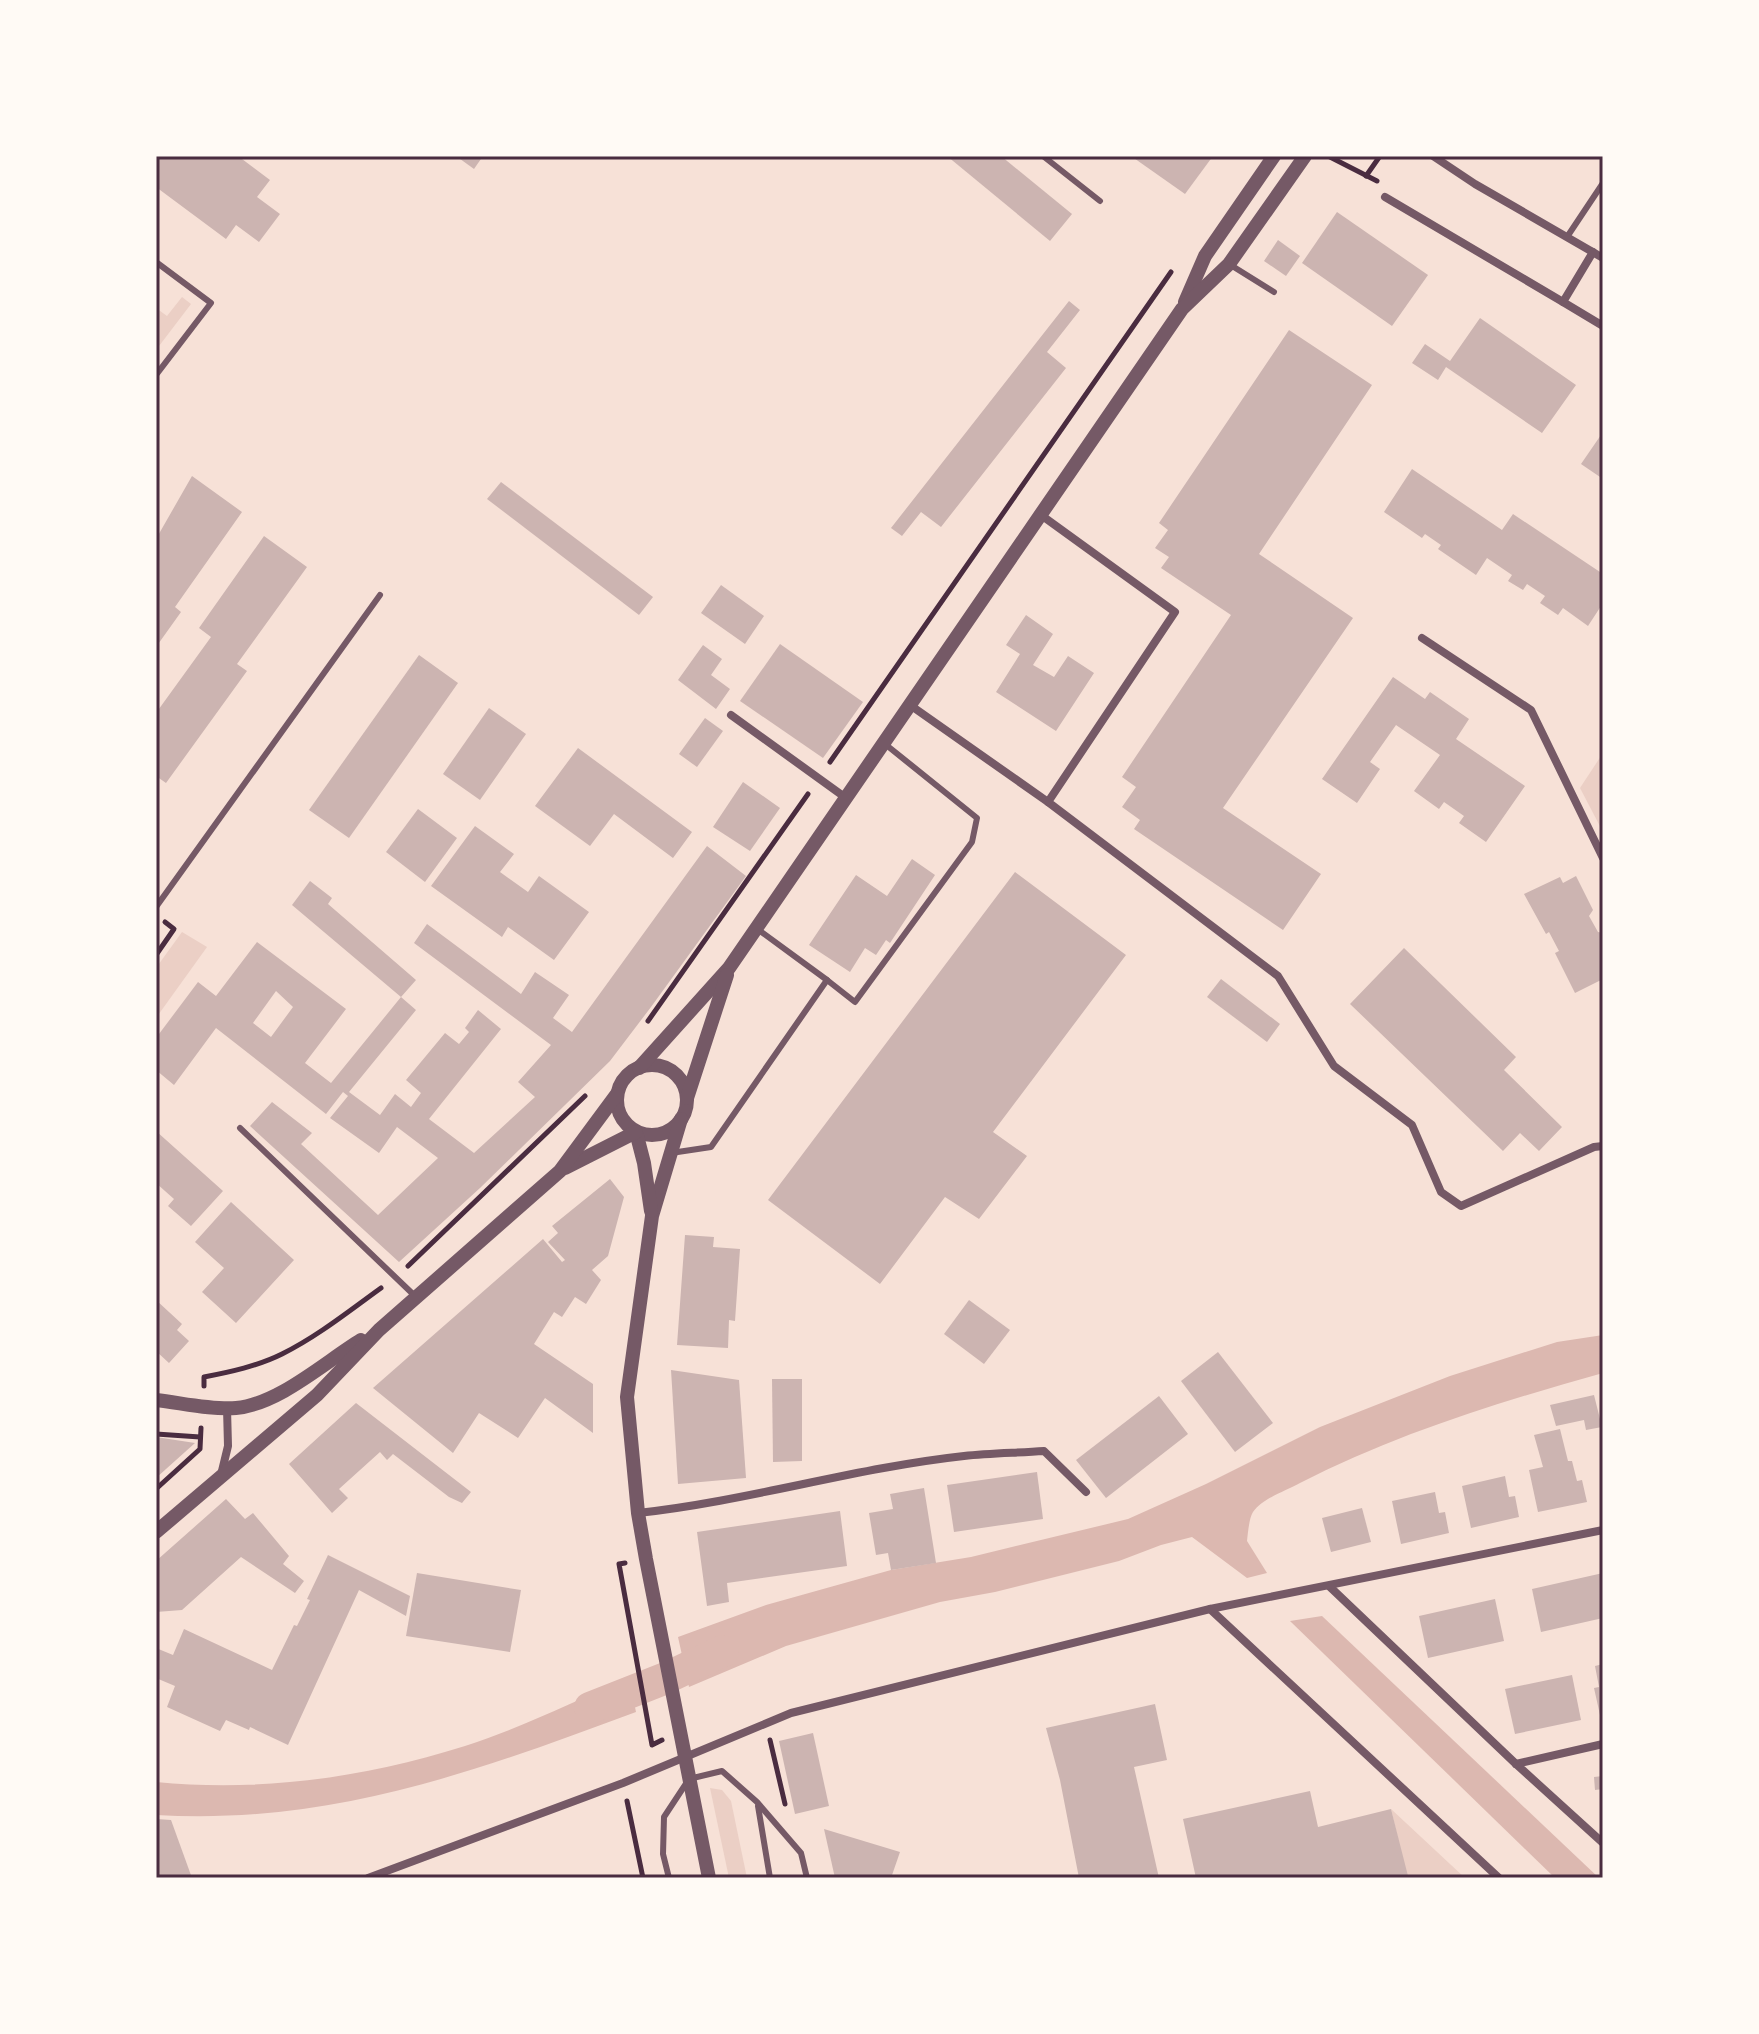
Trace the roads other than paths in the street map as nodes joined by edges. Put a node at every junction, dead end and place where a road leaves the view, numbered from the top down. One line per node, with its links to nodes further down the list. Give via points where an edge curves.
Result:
1 (1043, 156): 7 (lane)
2 (1274, 156): 15 (street, via 1205,256)
3 (1305, 156): 12 (street)
4 (1433, 156): 8 (street)
5 (1603, 183): 8 (lane)
6 (1385, 197): 14 (street)
7 (1100, 201)
8 (1567, 237): 9 (street)
9 (1593, 252): 10 (street); 14 (street)
10 (1603, 258)
11 (156, 262): 17 (lane, via 211,303)
12 (1229, 264): 13 (lane); 15 (street)
13 (1274, 292)
14 (1563, 302): 16 (street)
15 (1182, 309): 18 (street)
16 (1603, 326)
17 (156, 375)
18 (1041, 515): 21 (street); 25 (street, via 1175,612)
19 (380, 595): 27 (lane)
20 (1422, 638): 26 (street, via 1531,710)
21 (910, 705): 23 (street); 25 (street)
22 (731, 715): 24 (street)
23 (884, 743): 24 (street); 30 (lane, via 977,818 972,842 855,1002)
24 (846, 798): 28 (street)
25 (1048, 802): 37 (street, via 1278,976 1334,1066 1412,1125 1441,1192 1461,1206)
26 (1603, 858)
27 (156, 907)
28 (756, 928): 29 (street); 30 (lane)
29 (729, 968): 31 (street); 33 (street)
30 (827, 980): 38 (lane, via 711,1147)
31 (639, 1068): 32 (street, via 621,1083); 33 (street, via 651,1065 672,1072)
32 (617, 1094): 36 (street, via 621,1117); 39 (street)
33 (687, 1098): 34 (street)
34 (681, 1119): 36 (street, via 666,1132); 38 (street)
35 (240, 1128): 41 (lane)
36 (636, 1132): 39 (street); 40 (street)
37 (1603, 1146)
38 (671, 1153): 40 (street)
39 (560, 1171): 41 (street)
40 (652, 1216): 47 (street, via 627,1397)
41 (416, 1297): 42 (street)
42 (379, 1330): 44 (street, via 265,1400); 45 (street, via 317,1395)
43 (156, 1400): 44 (street)
44 (227, 1408): 45 (street, via 228,1446)
45 (221, 1476): 49 (street)
46 (1086, 1492): 47 (street, via 1044,1451 964,1456)
47 (638, 1513): 53 (street)
48 (1603, 1530): 50 (street)
49 (156, 1532)
50 (1329, 1586): 51 (street); 54 (street)
51 (1210, 1609): 53 (street, via 791,1713); 65 (street)
52 (1603, 1744): 54 (street)
53 (685, 1756): 55 (street); 58 (street)
54 (1516, 1764): 57 (street)
55 (689, 1779): 56 (lane, via 722,1771); 61 (lane, via 664,1817 663,1854); 62 (street)
56 (757, 1802): 63 (lane); 64 (lane, via 801,1853)
57 (1603, 1843)
58 (381, 1873): 59 (street); 60 (street)
59 (368, 1878)
60 (391, 1878)
61 (669, 1878)
62 (709, 1878)
63 (770, 1878)
64 (807, 1878)
65 (1499, 1878)

